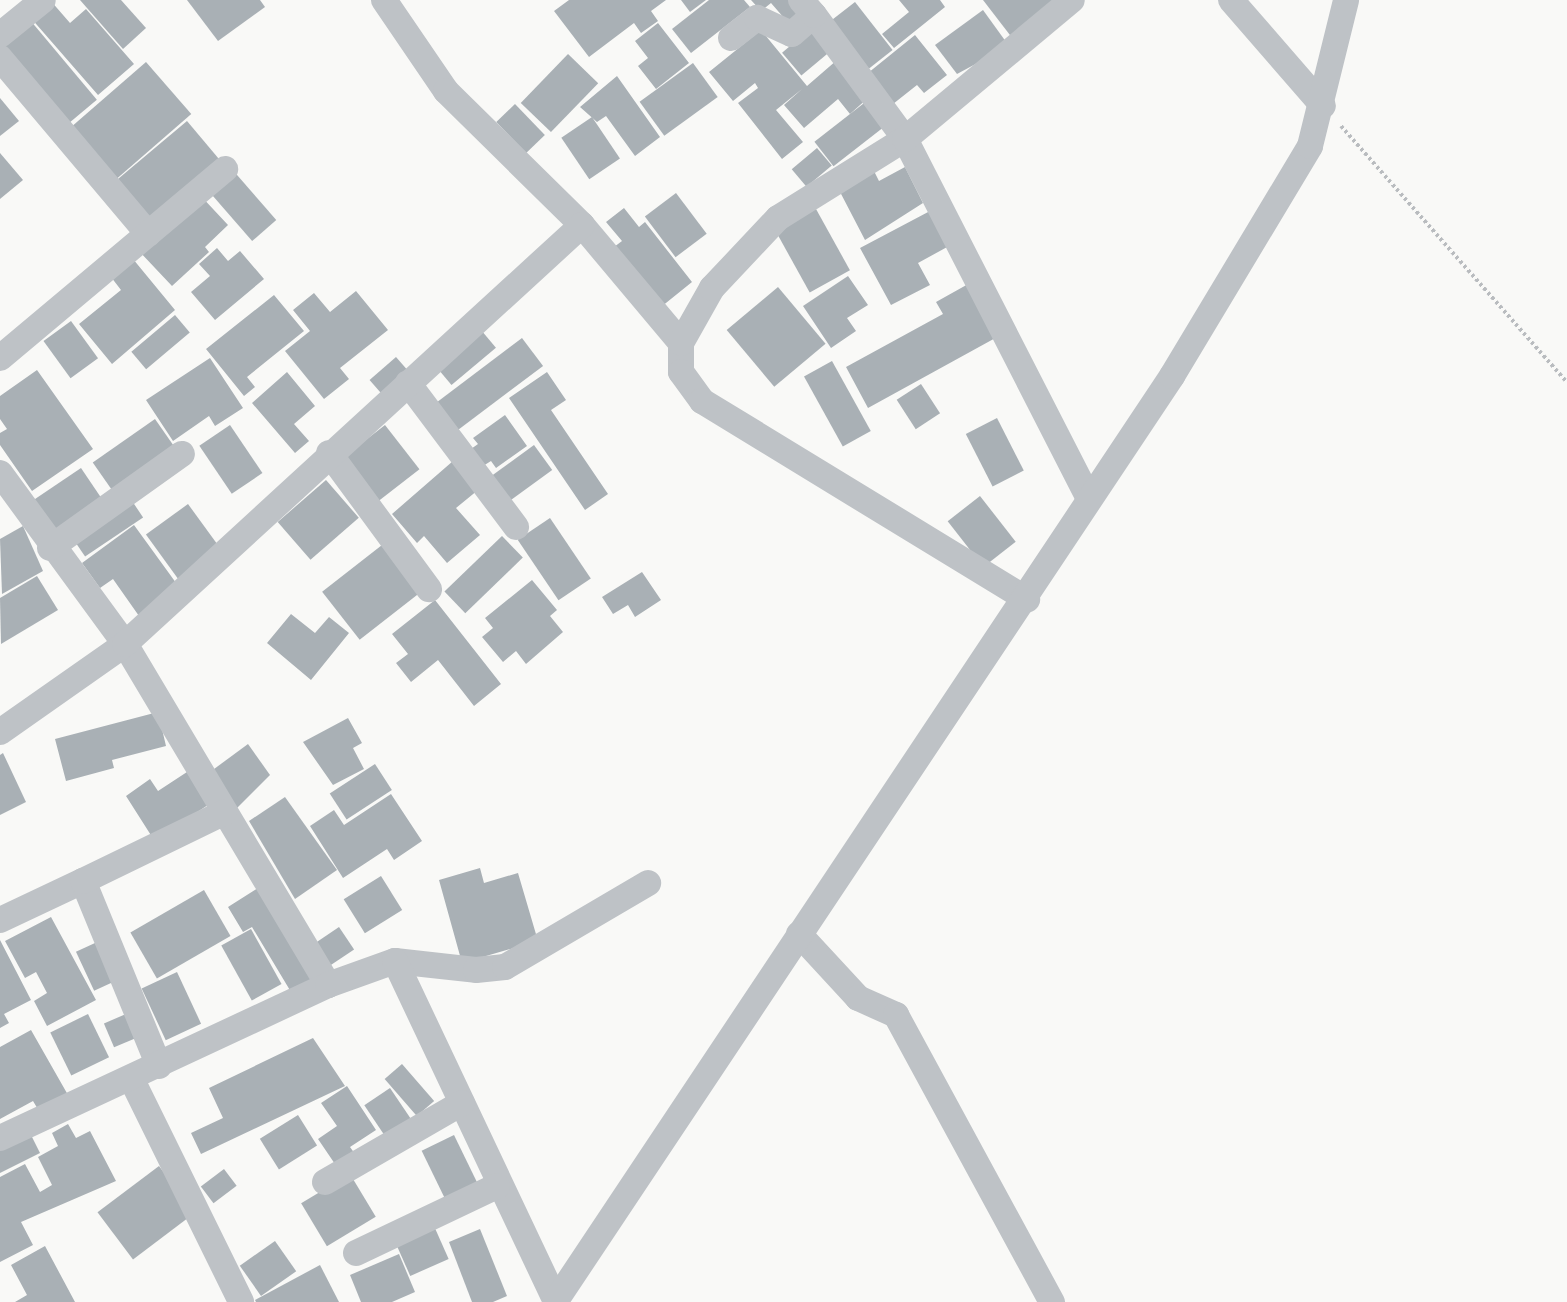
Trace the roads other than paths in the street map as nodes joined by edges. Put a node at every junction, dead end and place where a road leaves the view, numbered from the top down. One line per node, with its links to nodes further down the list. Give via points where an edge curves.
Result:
1 (43, 0): 7 (street)
2 (384, 0): 13 (street, via 446,91)
3 (1072, 0): 11 (street)
4 (1231, 0): 10 (street)
5 (1346, 0): 10 (street)
6 (807, 7): 8 (street, via 792,34 757,18); 11 (street)
7 (0, 35)
8 (731, 38)
9 (0, 58): 14 (street)
10 (1323, 106): 21 (street, via 1310,146 1173,376)
11 (905, 139): 15 (street, via 778,218 712,288); 21 (street)
12 (225, 169): 14 (street)
13 (582, 225): 15 (street); 17 (street)
14 (148, 234): 16 (street)
15 (681, 343): 25 (street, via 681,372 702,401)
16 (0, 358)
17 (408, 383): 18 (street); 22 (street)
18 (329, 453): 24 (street); 26 (street)
19 (183, 454): 23 (street)
20 (0, 473): 23 (street)
21 (1088, 496): 25 (street)
22 (516, 527)
23 (50, 548): 26 (street)
24 (429, 589)
25 (1027, 599): 32 (street)
26 (125, 644): 27 (street); 28 (street)
27 (0, 732)
28 (223, 813): 29 (street); 34 (street)
29 (83, 881): 31 (street); 35 (street)
30 (648, 883): 33 (street, via 505,966 476,970)
31 (0, 920)
32 (800, 932): 42 (street); 44 (street, via 858,998 896,1015)
33 (395, 961): 34 (street); 37 (street)
34 (328, 984): 35 (street)
35 (159, 1066): 36 (street)
36 (132, 1080): 38 (street); 43 (street)
37 (462, 1103): 39 (street); 40 (street)
38 (0, 1138)
39 (325, 1182)
40 (497, 1186): 41 (street); 42 (street)
41 (356, 1253)
42 (556, 1301)
43 (241, 1302)
44 (1052, 1302)

